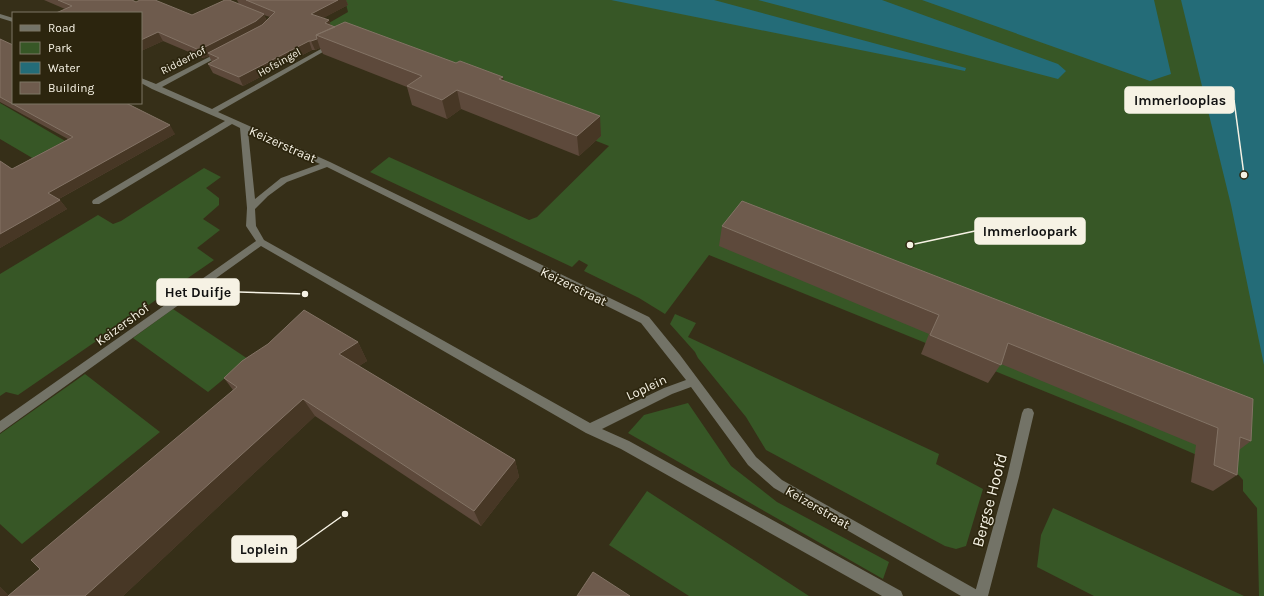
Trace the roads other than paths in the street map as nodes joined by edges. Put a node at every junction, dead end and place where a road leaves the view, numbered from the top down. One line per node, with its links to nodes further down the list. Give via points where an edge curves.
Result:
1 (0, 16): 2 (street)
2 (12, 20)
3 (337, 43): 7 (street, Hofsingel)
4 (225, 51): 6 (street, Ridderhof)
5 (142, 80): 6 (street)
6 (155, 87): 7 (street)
7 (212, 112): 8 (street)
8 (231, 121): 9 (street); 11 (street)
9 (244, 127): 10 (street, Keizerstraat); 12 (street, Keizerstraat)
10 (327, 164): 12 (street, via 284,180); 14 (street, Keizerstraat, via 645,320)
11 (96, 202)
12 (252, 208): 13 (street, Keizerstraat, via 251,226)
13 (261, 242): 16 (street, Keizershof); 17 (street)
14 (692, 382): 17 (street, Loplein); 19 (street, Keizerstraat, via 752,461 778,484)
15 (1028, 413): 20 (street, Bergse Hoofd)
16 (0, 428)
17 (590, 429): 18 (street, via 625,445)
18 (896, 596)
19 (974, 596)
20 (981, 596)

